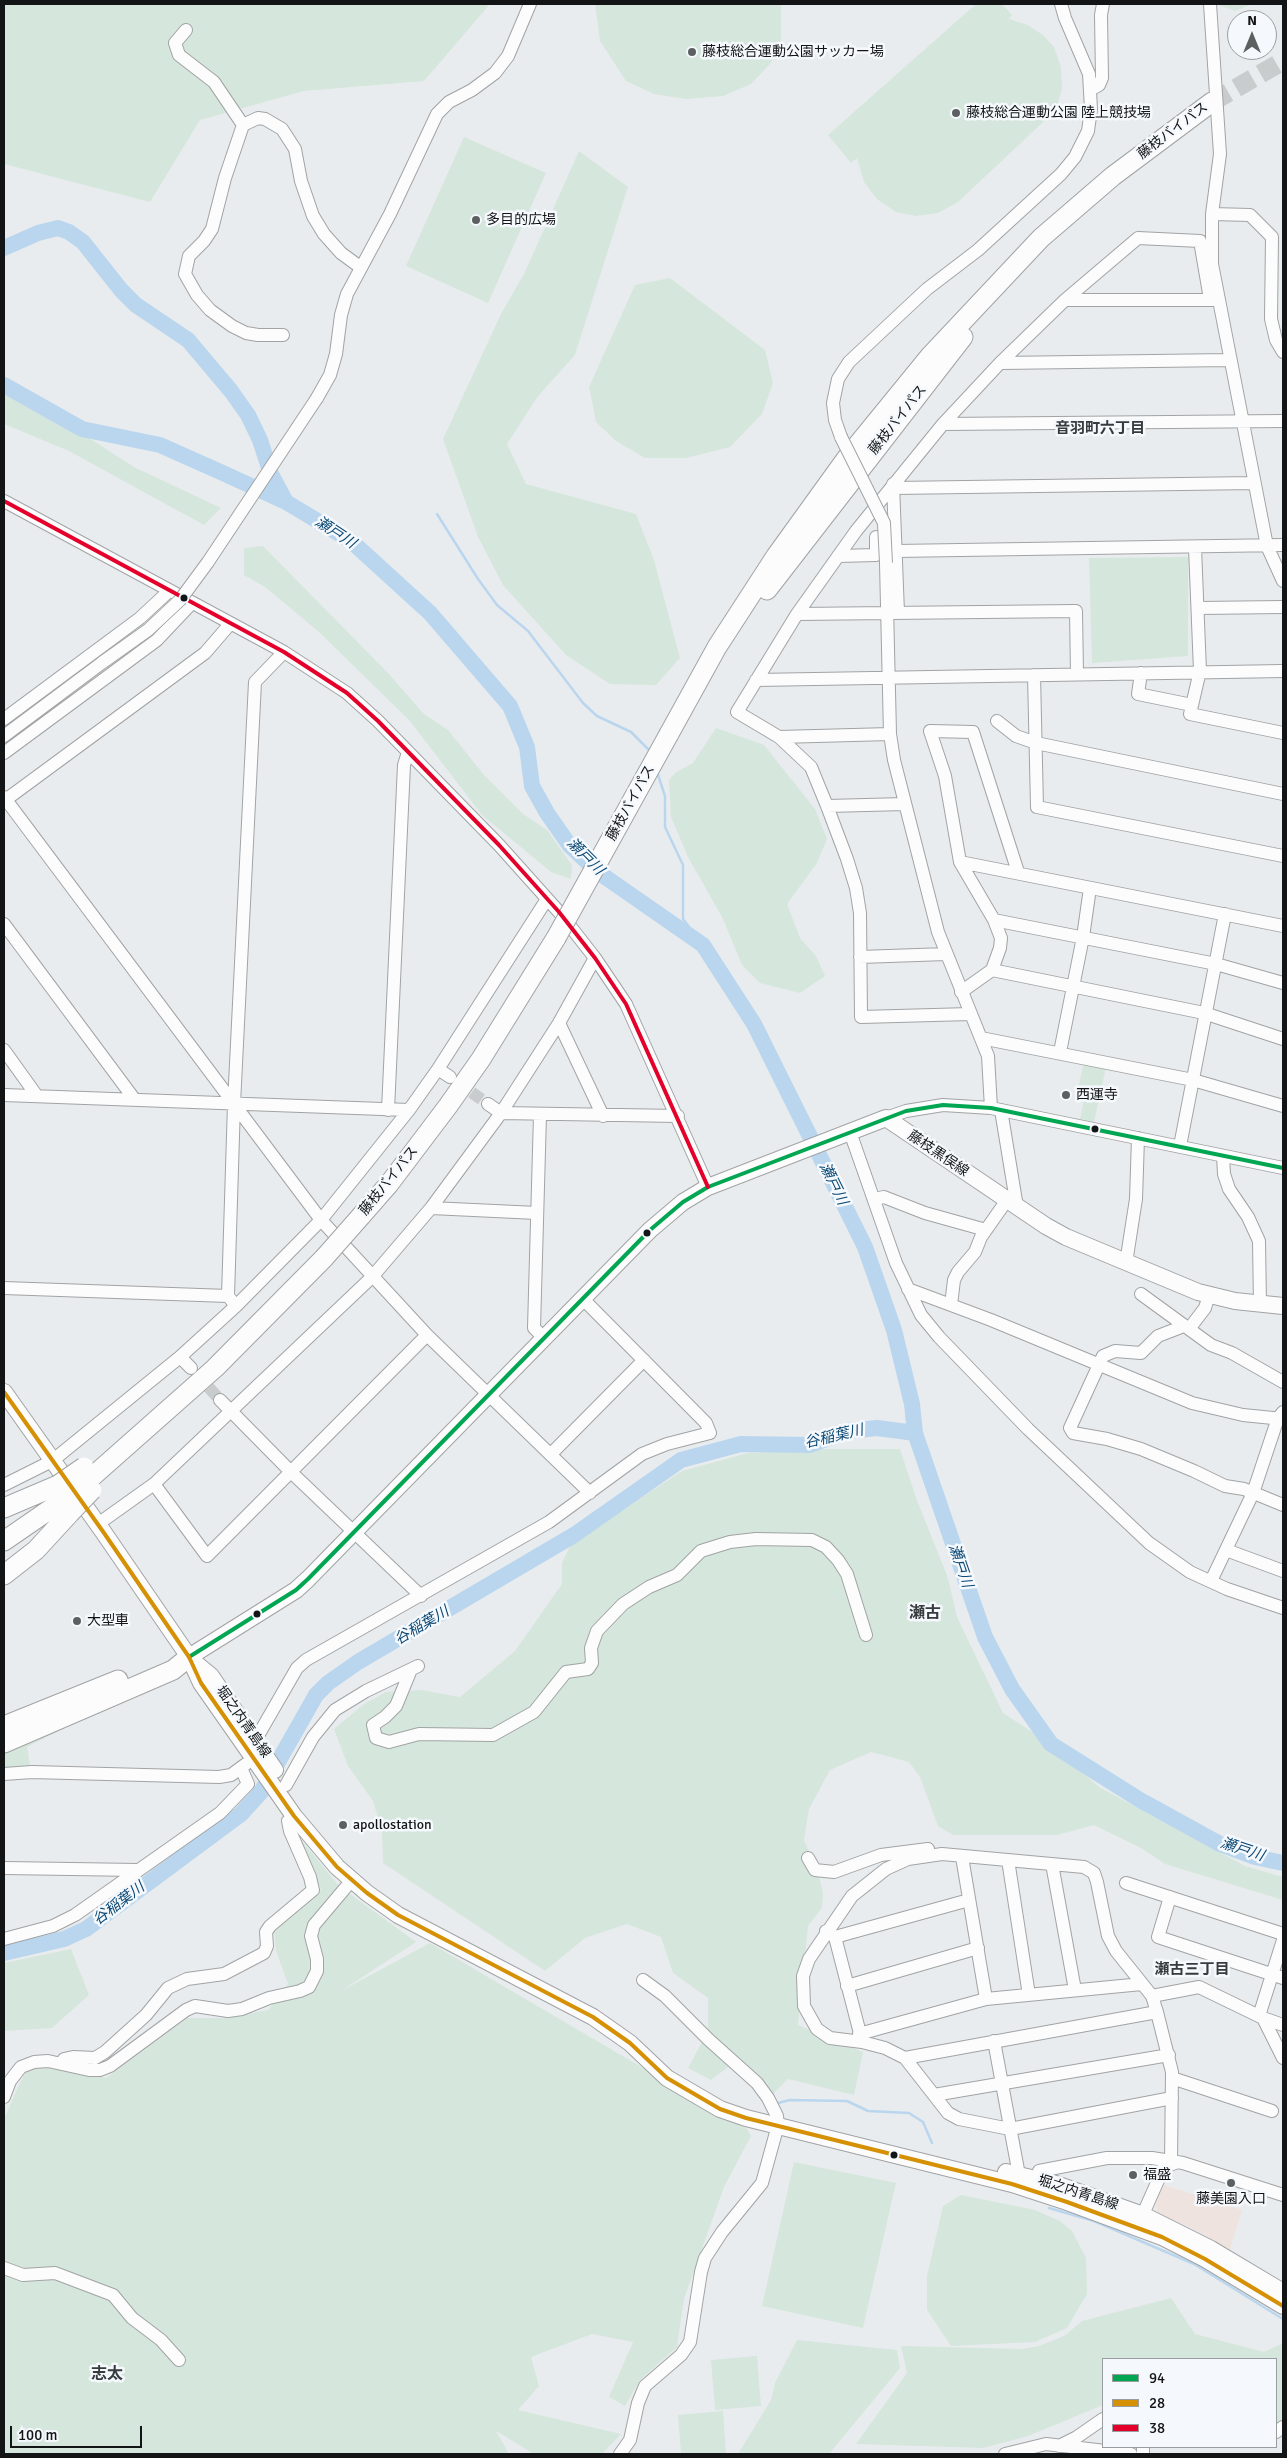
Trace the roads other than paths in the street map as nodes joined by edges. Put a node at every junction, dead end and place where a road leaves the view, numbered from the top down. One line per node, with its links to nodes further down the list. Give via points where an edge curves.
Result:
1 (530, 4): 9 (street, via 508,56 495,73 437,114 390,214)
2 (1060, 4): 6 (street, via 1084,58)
3 (1104, 4): 6 (street, via 1101,15 1102,78 1099,85)
4 (1210, 4): 8 (street, via 1220,154)
5 (186, 30): 7 (street, via 175,43 179,55 214,82)
6 (1090, 90): 33 (street, bridge, via 1088,131 1075,157 1061,174 978,250 879,332 842,371 833,403 835,420 884,523)
7 (243, 126): 9 (street, via 258,118 282,129 295,148 301,181 313,216 341,253); 12 (street, via 212,229 189,256 185,274 210,310 232,326 258,336)
8 (1212, 214): 10 (street); 13 (street, via 1250,215 1272,237 1271,319)
9 (360, 267): 50 (street, bridge, via 341,315 330,376 180,600 148,630)
10 (1215, 299): 11 (street); 11 (street, via 1200,241 1138,238); 14 (street)
11 (1066, 300): 15 (street)
12 (283, 335)
13 (1283, 352)
14 (1230, 360): 15 (street); 16 (street)
15 (1000, 363): 18 (street)
16 (1242, 420): 17 (street); 18 (street); 19 (street)
17 (1283, 421)
18 (943, 424): 20 (street)
19 (1254, 483): 20 (street); 23 (street)
20 (894, 486): 26 (street); 27 (street)
21 (4, 501): 29 (street)
22 (876, 537): 27 (street, via 876,555)
23 (1267, 546): 24 (street); 25 (street); 28 (street)
24 (1283, 546)
25 (1195, 548): 26 (street); 32 (street)
26 (896, 551): 33 (street)
27 (838, 556): 34 (street)
28 (1283, 581)
29 (169, 591): 30 (street); 45 (street, via 140,618)
30 (192, 603): 35 (street); 54 (street, via 157,640)
31 (1283, 607): 32 (street)
32 (1198, 608): 37 (street)
33 (892, 613): 34 (street); 40 (street, via 1076,611); 42 (street)
34 (797, 614): 43 (street)
35 (230, 624): 36 (street); 56 (street, via 205,653)
36 (284, 652): 53 (street, via 354,699); 90 (street, via 255,682)
37 (1200, 671): 38 (street); 39 (street); 44 (street)
38 (1283, 671)
39 (1141, 673): 40 (street); 44 (street, via 1138,694)
40 (1077, 674): 41 (street)
41 (1034, 675): 42 (street); 52 (street)
42 (888, 677): 43 (street); 49 (street)
43 (756, 680): 51 (street, via 737,712)
44 (1192, 705): 47 (street, via 1190,714)
45 (4, 719)
46 (997, 721): 52 (street, via 1016,736)
47 (1283, 733)
48 (669, 734): 48 (highway, 藤枝バイパス, via 717,648 776,556 846,459 918,370 1041,238 1113,176 1212,102 1087,204 993,299 769,587); 144 (highway, 藤枝バイパス, bridge, via 556,938 481,1059 394,1177 324,1258 215,1368)
49 (890, 734): 51 (street); 57 (street)
50 (4, 736)
51 (778, 737): 58 (street, via 811,767)
52 (1036, 743): 55 (street); 59 (street, via 1037,807)
53 (408, 752): 63 (street); 94 (street, via 404,765)
54 (4, 753)
55 (1283, 794)
56 (4, 800): 90 (street)
57 (905, 804): 58 (street); 69 (street)
58 (827, 806): 70 (street, via 856,888 860,913)
59 (1283, 856)
60 (960, 862): 61 (street); 61 (street, via 945,776 930,731 972,732); 65 (street)
61 (1018, 872): 62 (street)
62 (1090, 888): 64 (street); 68 (street)
63 (547, 899): 71 (street); 84 (street)
64 (1225, 914): 67 (street); 72 (street)
65 (994, 920): 68 (street); 73 (street, via 1001,938)
66 (4, 924): 89 (street)
67 (1283, 926)
68 (1083, 937): 72 (street); 75 (street)
69 (946, 954): 70 (street); 76 (street)
70 (860, 957): 78 (street, via 861,1017)
71 (595, 958): 79 (street); 99 (street, via 626,1004)
72 (1216, 964): 74 (street); 77 (street)
73 (992, 970): 75 (street); 76 (street)
74 (1283, 983)
75 (1072, 987): 77 (street); 83 (street)
76 (961, 992): 78 (street)
77 (1204, 1013): 81 (street); 86 (street)
78 (970, 1014): 80 (street)
79 (559, 1023): 96 (street); 98 (street)
80 (981, 1038): 83 (street); 93 (street, via 988,1056)
81 (1283, 1039)
82 (4, 1050): 88 (street)
83 (1060, 1052): 86 (street)
84 (438, 1069): 85 (street); 95 (street)
85 (450, 1077)
86 (1193, 1080): 92 (street); 103 (street)
87 (4, 1095): 88 (street)
88 (37, 1096): 89 (street)
89 (135, 1100): 90 (street)
90 (234, 1104): 94 (street); 111 (street); 120 (street)
91 (488, 1104): 96 (street)
92 (1283, 1106)
93 (996, 1109): 100 (street, via 943,1105); 102 (street); 108 (street)
94 (388, 1110): 95 (street)
95 (409, 1110): 111 (street)
96 (501, 1114): 97 (street); 109 (street)
97 (540, 1115): 98 (street); 110 (street)
98 (602, 1116): 99 (street)
99 (678, 1116): 106 (street)
100 (886, 1118): 101 (main road); 108 (main road, 藤枝黒俣線)
101 (846, 1134): 106 (main road); 107 (street)
102 (1138, 1138): 103 (street); 113 (street, via 1136,1199)
103 (1180, 1146): 104 (street)
104 (1223, 1156): 105 (street); 121 (street, via 1229,1189 1259,1241)
105 (1283, 1168)
106 (708, 1187): 119 (main road, via 683,1202 650,1230)
107 (874, 1199): 112 (street, via 884,1197 925,1213); 116 (street)
108 (1012, 1203): 112 (street); 113 (main road, 藤枝黒俣線, via 1046,1226)
109 (431, 1208): 110 (street); 114 (street)
110 (537, 1213): 126 (street, via 534,1328)
111 (321, 1220): 114 (street); 120 (street)
112 (986, 1230): 122 (street, via 975,1252 954,1280)
113 (1126, 1262): 118 (main road, 藤枝黒俣線)
114 (372, 1277): 125 (street); 135 (street)
115 (4, 1288): 120 (street)
116 (908, 1289): 122 (street); 153 (street, via 939,1337 1107,1506 1149,1544 1190,1572)
117 (1141, 1294): 124 (street)
118 (1209, 1295): 121 (main road, 藤枝黒俣線); 124 (street, via 1205,1308)
119 (582, 1298): 126 (main road); 128 (street)
120 (232, 1301): 127 (street)
121 (1260, 1304): 123 (main road, 藤枝黒俣線)
122 (951, 1305): 129 (street)
123 (1283, 1306)
124 (1186, 1327): 129 (street, via 1158,1336 1141,1353 1108,1352); 131 (street, via 1211,1345)
125 (427, 1335): 133 (street); 139 (street)
126 (543, 1337): 133 (main road)
127 (180, 1357): 130 (street); 138 (street)
128 (644, 1360): 137 (street); 142 (street, via 706,1423 710,1433 642,1454)
129 (1098, 1365): 136 (street, via 1206,1407 1244,1415); 143 (street, via 1070,1428 1073,1433 1141,1450 1225,1486)
130 (192, 1368)
131 (1283, 1382)
132 (4, 1392): 138 (main road)
133 (490, 1394): 137 (street); 148 (main road)
134 (220, 1400): 135 (street)
135 (232, 1411): 139 (street); 140 (street)
136 (1281, 1416): 143 (street)
137 (551, 1454): 142 (street)
138 (52, 1461): 141 (street); 147 (main road)
139 (292, 1473): 140 (street, via 207,1556); 148 (street)
140 (154, 1484): 147 (street)
141 (4, 1485)
142 (590, 1493): 154 (street, via 549,1522)
143 (1253, 1493): 145 (street); 150 (street)
144 (64, 1499): 146 (highway); 149 (highway, 藤枝バイパス); 152 (highway, via 36,1550)
145 (1283, 1505)
146 (4, 1508)
147 (98, 1524): 157 (main road)
148 (355, 1532): 154 (street); 157 (main road, via 296,1590)
149 (4, 1541)
150 (1226, 1550): 151 (street); 153 (street)
151 (1283, 1571)
152 (4, 1575)
153 (1211, 1581): 155 (street)
154 (421, 1596): 162 (street, via 297,1668)
155 (1283, 1608)
156 (866, 1635): 165 (street, via 847,1574 826,1547 812,1540 730,1542 701,1551 677,1575 649,1587 623,1604 597,1631 591,1648 592,1663 588,1669 566,1672 534,1712 493,1734 419,1734 389,1742 376,1738 373,1725 396,1706 414,1669 366,1691 336,1710)
157 (189, 1657): 158 (highway, via 166,1661); 161 (highway, via 173,1670); 162 (main road, 堀之内青島線, via 201,1682)
158 (38, 1712): 159 (highway); 160 (highway, via 21,1731)
159 (4, 1726)
160 (4, 1738)
161 (4, 1743)
162 (258, 1756): 163 (street); 165 (main road, 堀之内青島線)
163 (241, 1768): 164 (street, via 231,1775 219,1777); 172 (street, via 248,1784 220,1813)
164 (4, 1774)
165 (281, 1784): 166 (main road, 堀之内青島線); 205 (main road, 堀之内青島線, via 342,1859 404,1907 596,2008 637,2036 671,2070 687,2080 717,2097)
166 (294, 1816): 173 (main road, 堀之内青島線); 198 (street, via 288,1821 290,1831 313,1890 270,1926 266,1932 264,1953 224,1974 187,1979 168,1988 146,2015 105,2052 95,2058 67,2057)
167 (962, 1857): 168 (street, via 938,1849 909,1850 880,1855 834,1872 814,1870); 169 (street); 176 (street); 177 (street, via 926,1856 908,1859 886,1869 852,1896)
168 (808, 1858)
169 (1008, 1860): 170 (street); 187 (street)
170 (1052, 1864): 184 (street, via 1084,1867 1094,1872 1108,1936); 186 (street)
171 (4, 1868): 172 (street)
172 (138, 1870): 179 (street, via 75,1915 53,1926)
173 (352, 1880): 198 (street, via 314,1925 311,1936 317,1970 309,1987 242,2009 228,2011 195,2006 100,2070); 205 (main road, 堀之内青島線, via 398,1916 594,2016 668,2078 697,2097 746,2118)
174 (1126, 1883): 175 (street)
175 (1170, 1897): 178 (street); 182 (street, via 1158,1937)
176 (969, 1900): 177 (street); 181 (street)
177 (831, 1934): 185 (street); 193 (street, via 809,1959 803,1976 804,2006 817,2029 830,2038)
178 (1283, 1934)
179 (4, 1940)
180 (1283, 1940): 182 (street)
181 (978, 1948): 185 (street); 189 (street)
182 (1278, 1977): 191 (street)
183 (643, 1980): 205 (street, via 665,1996 757,2083)
184 (1142, 1984): 186 (street); 188 (street)
185 (847, 1986): 193 (street)
186 (1075, 1990): 187 (street)
187 (1030, 1994): 189 (street)
188 (1152, 1996): 190 (street); 191 (street, via 1199,1987)
189 (986, 1999): 193 (street)
190 (1157, 2012): 194 (street); 195 (street)
191 (1261, 2017): 192 (street); 197 (street)
192 (1283, 2025)
193 (861, 2038): 196 (street)
194 (994, 2040): 196 (street); 200 (street)
195 (1169, 2055): 199 (street); 200 (street)
196 (905, 2058): 201 (street)
197 (1283, 2058)
198 (59, 2062): 202 (street, via 34,2062 21,2067 10,2081)
199 (1172, 2078): 203 (street); 204 (street)
200 (1002, 2084): 201 (street); 206 (street)
201 (934, 2095): 206 (street, via 948,2113 959,2119)
202 (4, 2097)
203 (1172, 2098): 206 (street); 207 (street)
204 (1272, 2111)
205 (778, 2121): 209 (main road, 堀之内青島線); 211 (main road, 堀之内青島線); 218 (street, via 762,2183 705,2258 690,2342 681,2355 645,2386 630,2440)
206 (1010, 2129): 209 (street)
207 (1174, 2162): 208 (street, via 1142,2157 1107,2158); 210 (street); 211 (street, via 1164,2168)
208 (1039, 2172)
209 (1019, 2175): 211 (main road, 堀之内青島線, via 1056,2184)
210 (1283, 2195)
211 (1140, 2221): 213 (main road, 堀之内青島線, via 1211,2249); 214 (main road, 堀之内青島線)
212 (4, 2268): 215 (street, via 23,2275 55,2273 113,2295 132,2318 162,2340)
213 (1283, 2292)
214 (1283, 2306)
215 (179, 2360)
216 (1102, 2420): 217 (street)
217 (1059, 2446): 219 (street, via 1046,2444); 220 (street)
218 (620, 2454)
219 (1004, 2454)
220 (1130, 2454)

